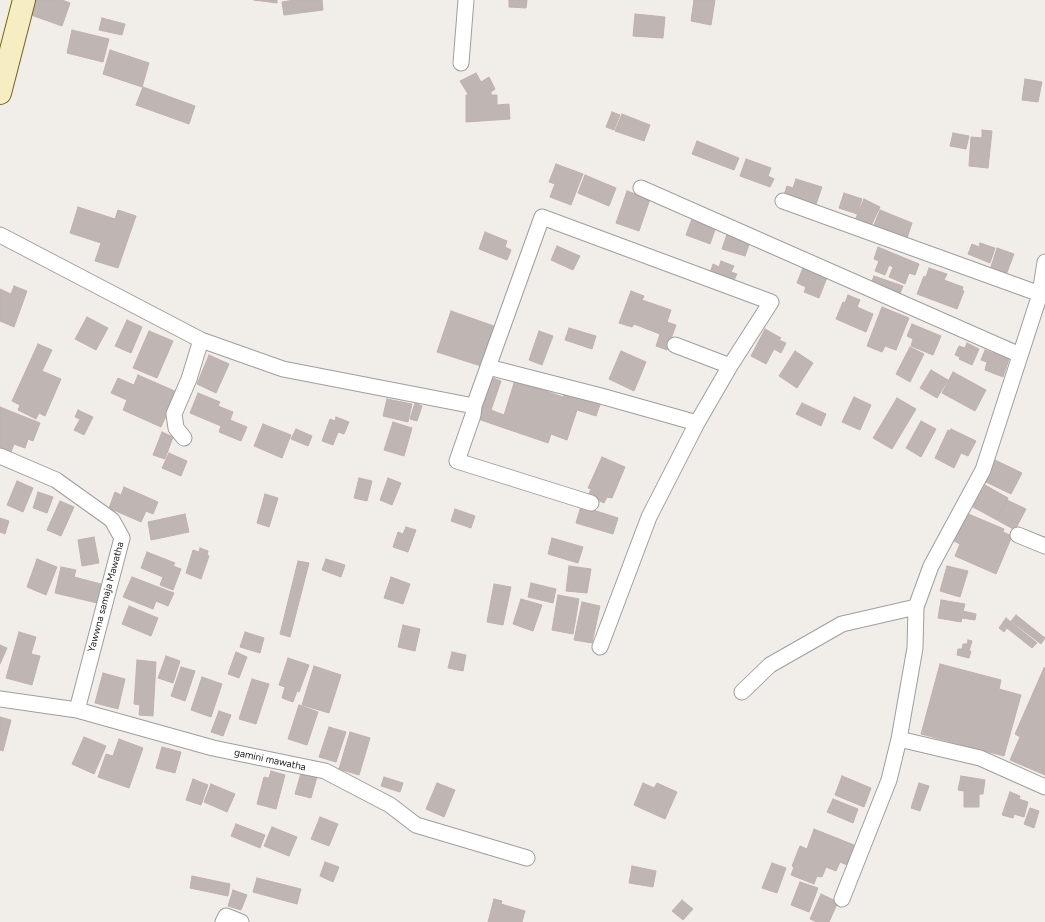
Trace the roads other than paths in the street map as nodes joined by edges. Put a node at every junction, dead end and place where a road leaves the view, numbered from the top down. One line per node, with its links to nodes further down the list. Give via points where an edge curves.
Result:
1 (24, 0): 4 (street)
2 (466, 0): 3 (street)
3 (461, 63)
4 (0, 93)
5 (640, 188): 12 (street)
6 (783, 201): 9 (street)
7 (0, 235): 10 (street)
8 (1045, 262): 9 (street)
9 (1040, 294): 12 (street)
10 (201, 340): 15 (street, via 283,369); 17 (street, via 189,379 174,414 176,428)
11 (675, 345): 13 (street)
12 (1020, 355): 22 (street, via 983,470 931,566)
13 (730, 366): 14 (street, via 771,302 542,217); 16 (street)
14 (488, 367): 15 (street); 16 (street)
15 (474, 406): 19 (street, via 457,461)
16 (697, 423): 23 (street, via 649,517)
17 (184, 438)
18 (0, 456): 26 (street, Yawwna samaja Mawatha, via 56,480 112,520 122,538)
19 (591, 503)
20 (1018, 535): 21 (street)
21 (1045, 546)
22 (916, 607): 24 (street, via 842,624 770,665); 27 (street, via 915,648)
23 (600, 647)
24 (742, 692)
25 (0, 699): 26 (street, gamini mawatha)
26 (77, 710): 29 (street, gamini mawatha, via 213,748 325,771 390,805 416,825)
27 (899, 739): 28 (street, via 980,758); 30 (street, via 889,780)
28 (1045, 787)
29 (527, 858)
30 (842, 899)
31 (223, 922): 32 (street, via 226,916)
32 (241, 922)

